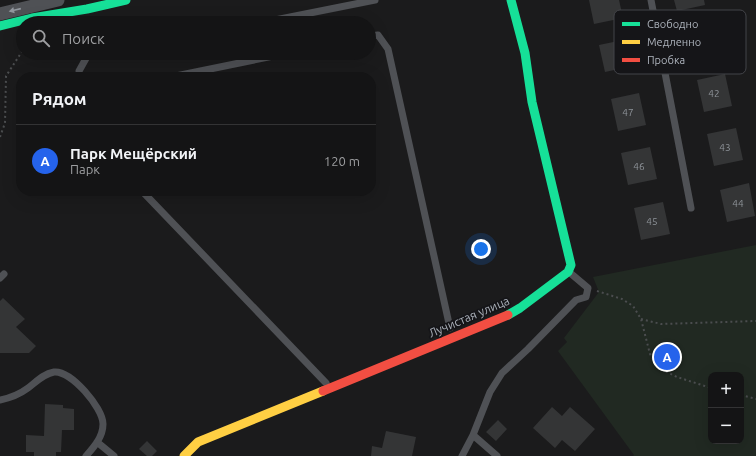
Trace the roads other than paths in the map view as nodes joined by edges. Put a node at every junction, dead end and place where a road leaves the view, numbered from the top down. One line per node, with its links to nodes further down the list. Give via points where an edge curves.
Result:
1 (59, 0): 7 (street); 8 (street, one-way to 8)
2 (126, 0): 7 (street)
3 (375, 0): 10 (lane)
4 (511, 0): 21 (street, via 525,53 532,102 570,259)
5 (651, 0): 6 (lane)
6 (653, 10)
7 (66, 12): 9 (street)
8 (0, 14)
9 (47, 16)
10 (295, 16)
11 (16, 23): 12 (street)
12 (0, 26)
13 (376, 35): 22 (lane, via 388,49)
14 (85, 60): 16 (lane)
15 (254, 60): 17 (lane)
16 (79, 72)
17 (195, 72)
18 (665, 74): 20 (lane)
19 (147, 196): 23 (lane)
20 (691, 208)
21 (568, 272): 25 (lane, via 588,288 586,297 576,300 502,373 490,392); 29 (street, Лучистая улица, via 504,317 198,442)
22 (450, 328)
23 (326, 382)
24 (0, 400): 26 (lane, via 17,395 44,375 63,373 81,387 99,411 103,424)
25 (473, 435): 30 (lane); 31 (lane)
26 (97, 442): 27 (lane); 28 (lane)
27 (86, 456)
28 (114, 456)
29 (184, 456)
30 (462, 456)
31 (497, 456)

